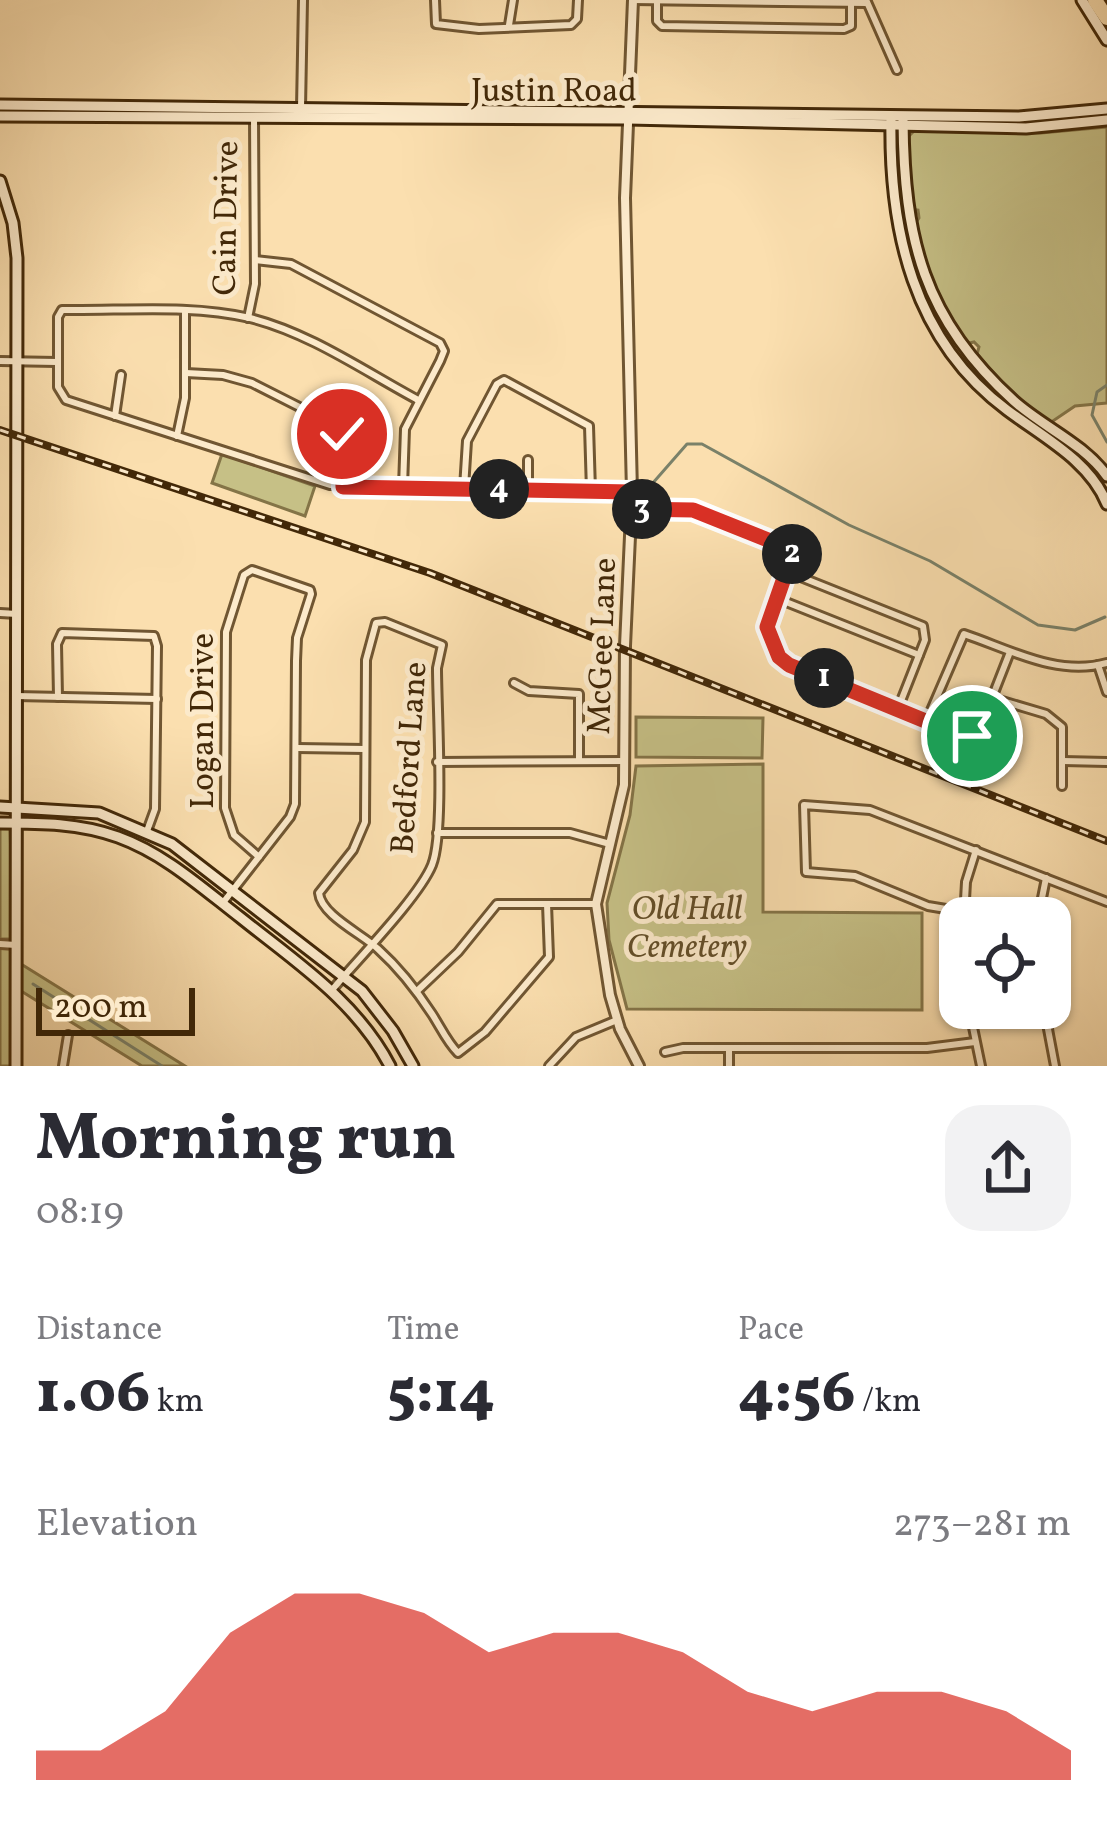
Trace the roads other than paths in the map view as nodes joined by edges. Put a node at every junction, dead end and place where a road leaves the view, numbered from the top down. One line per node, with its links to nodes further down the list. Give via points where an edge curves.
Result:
1 (303, 0): 22 (street)
2 (435, 0): 17 (street, via 436,24)
3 (513, 0): 17 (street)
4 (578, 0): 17 (street, via 575,22)
5 (633, 0): 6 (street); 25 (street, McGee Lane)
6 (661, 0): 9 (street); 15 (street, via 662,26 844,29)
7 (1082, 0): 18 (main road)
8 (1095, 0): 16 (highway)
9 (690, 1): 10 (street)
10 (715, 1): 11 (street)
11 (741, 1): 12 (street)
12 (766, 1): 13 (street)
13 (837, 1): 15 (street)
14 (867, 2): 15 (street); 19 (street)
15 (851, 3)
16 (1107, 18)
17 (509, 25)
18 (1107, 40)
19 (897, 70)
20 (0, 105): 23 (main road, Justin Road)
21 (1107, 109): 28 (main road, Justin Road)
22 (301, 112): 24 (main road, Justin Road); 25 (main road, Justin Road); 27 (main road, Justin Road)
23 (108, 113): 24 (main road, Justin Road); 26 (main road, Justin Road)
24 (208, 113): 27 (main road, Justin Road)
25 (629, 114): 28 (main road, Justin Road); 56 (street, McGee Lane)
26 (0, 116)
27 (254, 118): 35 (street, Cain Drive)
28 (897, 120): 29 (main road, Justin Road, via 1041,128); 31 (main road); 32 (main road)
29 (1107, 120)
30 (0, 181): 33 (main road)
31 (908, 213): 32 (main road); 38 (main road, via 939,310)
32 (894, 218): 39 (main road, via 907,269)
33 (13, 223): 34 (main road); 41 (main road)
34 (0, 224)
35 (255, 260): 37 (street, Cain Drive); 45 (street, via 291,264 440,343 440,362)
36 (185, 312): 37 (street); 42 (street, via 59,313); 43 (street)
37 (248, 318): 45 (street, via 295,334)
38 (967, 350): 39 (main road); 48 (main road)
39 (956, 357): 48 (main road, via 992,399)
40 (0, 361): 41 (street)
41 (17, 361): 42 (street); 58 (main road)
42 (57, 362): 46 (street, via 62,397)
43 (186, 373): 47 (street); 51 (street, via 246,380 335,424)
44 (121, 375): 46 (street)
45 (418, 400): 52 (street, via 405,429)
46 (115, 416): 47 (street)
47 (177, 436): 51 (street)
48 (1052, 436): 50 (main road); 59 (main road, via 1094,478)
49 (528, 460): 54 (street)
50 (1107, 476)
51 (343, 487): 52 (street)
52 (404, 488): 53 (street)
53 (464, 488): 54 (street); 55 (street, via 470,434 504,380 589,425)
54 (528, 490): 55 (street)
55 (591, 491): 56 (street)
56 (632, 492): 60 (street, McGee Lane)
57 (0, 493): 58 (main road)
58 (17, 493): 64 (main road)
59 (1107, 504)
60 (632, 509): 61 (street, via 693,510 779,544 792,555); 79 (street, McGee Lane)
61 (788, 572): 62 (street); 66 (street, via 915,621 925,633)
62 (776, 598): 66 (street); 74 (street, via 767,627 779,657)
63 (0, 613): 64 (street)
64 (16, 614): 70 (main road)
65 (1010, 652): 67 (street, via 1048,663); 73 (street); 75 (street, via 964,634)
66 (919, 655): 74 (street)
67 (1103, 664): 69 (street)
68 (514, 683): 78 (street, via 579,694)
69 (1107, 692)
70 (16, 697): 71 (street); 85 (main road)
71 (58, 697): 72 (street); 72 (street, via 61,634 150,634)
72 (157, 698): 91 (street, via 155,809)
73 (992, 698): 75 (street, via 972,736); 80 (street, via 1055,718)
74 (899, 707): 75 (street)
75 (926, 722)
76 (296, 748): 77 (street); 96 (street, via 295,804); 96 (street, Logan Drive, via 297,638 310,590 252,570 226,632 225,808 234,835)
77 (365, 749): 81 (street, Bedford Lane, via 366,660 381,621 438,641 442,650); 106 (street, via 364,826 319,897)
78 (580, 761): 79 (street); 81 (street)
79 (625, 761): 94 (street, McGee Lane)
80 (1063, 761): 82 (street); 83 (street)
81 (437, 762): 92 (street, Bedford Lane)
82 (1107, 762)
83 (1062, 786)
84 (0, 807): 85 (main road)
85 (16, 807): 87 (main road); 89 (main road, via 92,812)
86 (0, 823): 87 (main road)
87 (16, 823): 88 (main road); 93 (main road)
88 (40, 823): 90 (main road); 93 (main road)
89 (135, 826): 90 (main road, via 105,820); 91 (main road)
90 (97, 831): 102 (main road, via 165,860)
91 (147, 831): 98 (main road)
92 (436, 833): 94 (street, via 570,833); 106 (street, Bedford Lane, via 429,871)
93 (16, 843): 108 (main road)
94 (610, 844): 104 (street, McGee Lane)
95 (976, 850): 97 (street); 99 (street); 105 (street, via 870,809 804,805 806,872 855,876)
96 (259, 857): 98 (street)
97 (1046, 878): 100 (street); 101 (street)
98 (233, 889): 102 (street); 109 (main road)
99 (965, 897)
100 (1042, 897)
101 (1107, 902)
102 (223, 904): 110 (main road)
103 (547, 904): 104 (street); 111 (street, via 497,904); 111 (street, via 549,957 458,1054)
104 (596, 904): 112 (street, McGee Lane)
105 (939, 909)
106 (371, 943): 109 (street, Bedford Lane); 111 (street)
107 (0, 944): 108 (street)
108 (16, 945): 120 (main road)
109 (344, 976): 110 (street, Bedford Lane); 123 (main road, via 378,1009)
110 (332, 989): 122 (main road)
111 (417, 992)
112 (617, 1020): 119 (street, via 576,1037); 124 (street, McGee Lane)
113 (973, 1029): 116 (street)
114 (1047, 1029): 127 (street)
115 (68, 1035): 121 (street)
116 (975, 1042): 117 (street); 126 (street)
117 (730, 1048): 118 (street); 125 (street)
118 (665, 1052)
119 (551, 1065)
120 (16, 1066)
121 (63, 1066)
122 (390, 1066)
123 (412, 1066)
124 (639, 1066)
125 (729, 1066)
126 (982, 1066)
127 (1055, 1066)

